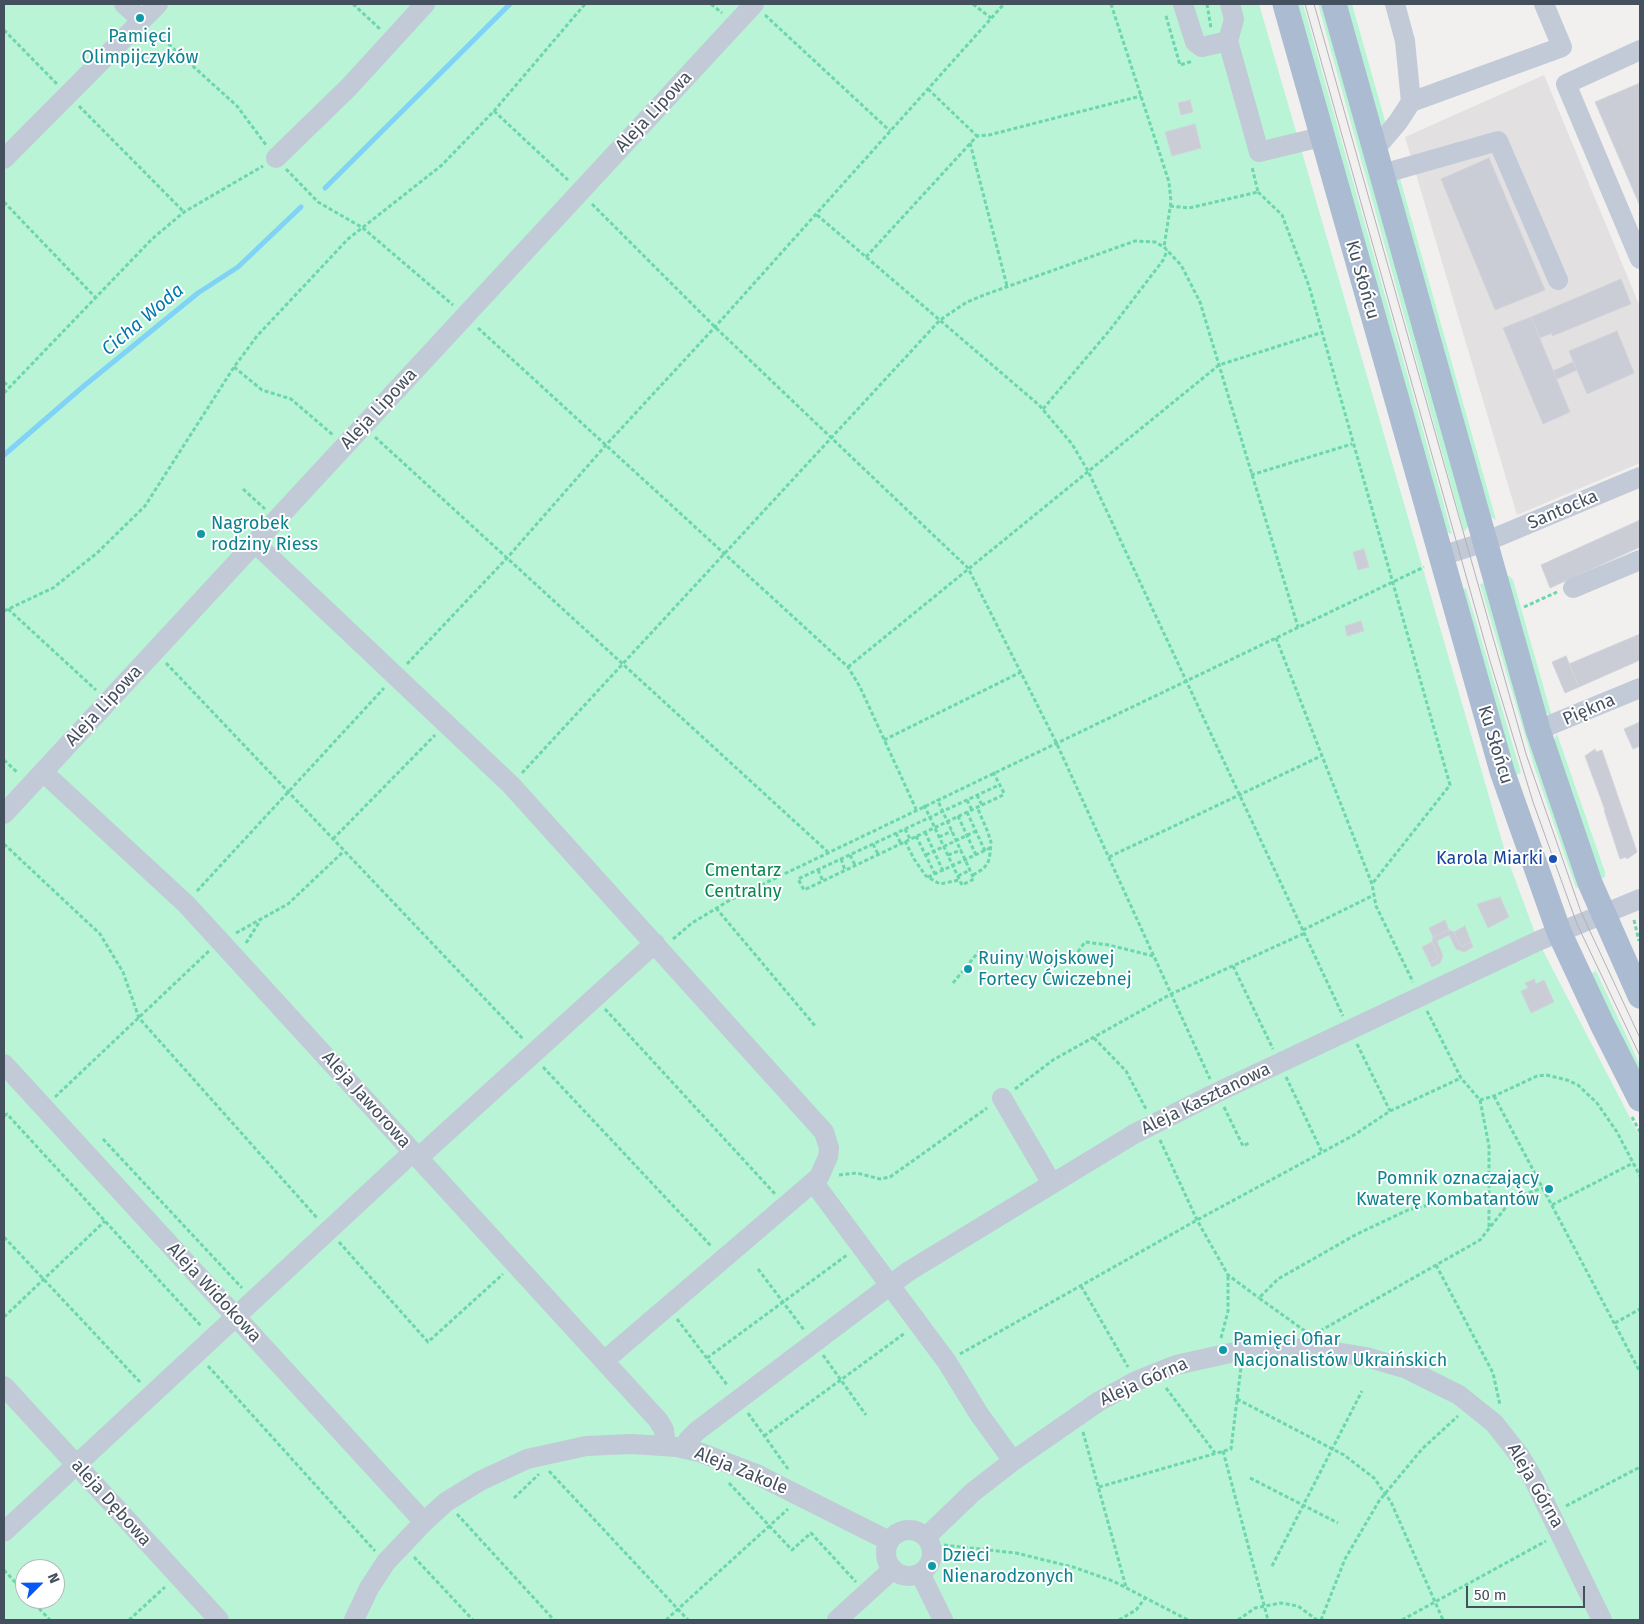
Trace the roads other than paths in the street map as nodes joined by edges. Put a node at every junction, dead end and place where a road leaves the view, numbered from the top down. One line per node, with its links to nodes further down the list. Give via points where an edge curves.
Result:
1 (124, 4): 11 (street)
2 (158, 4): 11 (street)
3 (425, 4): 17 (street, via 349,87)
4 (754, 4): 24 (street, Aleja Lipowa)
5 (1230, 4): 12 (street, via 1234,20)
6 (1285, 4): 15 (main road, Ku Słońcu)
7 (1334, 4): 16 (main road)
8 (1395, 4): 14 (street, via 1405,41)
9 (1545, 4): 14 (street, via 1562,47)
10 (1174, 8): 12 (street, via 1195,42 1202,47)
11 (142, 20): 18 (street)
12 (1228, 41): 15 (street, via 1259,152)
13 (1640, 50): 20 (street, via 1566,84)
14 (1411, 102): 16 (street)
15 (1322, 137): 25 (main road, Ku Słońcu)
16 (1375, 149): 19 (main road)
17 (276, 158)
18 (4, 159)
19 (1382, 174): 21 (street, via 1498,141); 23 (main road)
20 (1640, 258)
21 (1558, 280)
22 (1640, 477): 23 (street, Santocka)
23 (1485, 542): 25 (street); 29 (main road)
24 (254, 543): 30 (street, Aleja Lipowa); 35 (street, via 511,785)
25 (1441, 556): 34 (main road, Ku Słońcu)
26 (1640, 560): 27 (street)
27 (1573, 588)
28 (1640, 688): 29 (street, Piękna)
29 (1538, 730): 33 (main road)
30 (43, 772): 31 (street, Aleja Lipowa); 40 (street, Aleja Jaworowa, via 186,904)
31 (4, 814)
32 (1640, 899): 33 (street)
33 (1602, 914): 34 (street); 36 (main road)
34 (1549, 936): 39 (main road, Ku Słońcu, via 1602,1024); 42 (street, Aleja Kasztanowa, via 1153,1124)
35 (658, 946): 40 (street); 41 (street, via 821,1127 827,1139 828,1157)
36 (1640, 996)
37 (4, 1064): 44 (street, Aleja Widokowa)
38 (1002, 1098): 42 (street)
39 (1640, 1099)
40 (416, 1155): 44 (street); 45 (street, Aleja Jaworowa)
41 (815, 1181): 43 (street); 45 (street)
42 (1051, 1182): 43 (street, Aleja Kasztanowa, via 909,1271)
43 (891, 1286): 47 (street, Aleja Kasztanowa); 48 (street)
44 (236, 1317): 49 (street); 50 (street, Aleja Widokowa)
45 (604, 1361): 47 (street, Aleja Jaworowa, via 658,1420)
46 (4, 1386): 49 (street, aleja Dębowa)
47 (675, 1447): 50 (street, Aleja Zakole, via 603,1444 538,1455 468,1488); 52 (street, Aleja Zakole, via 728,1462)
48 (1013, 1461): 53 (street, Aleja Górna, via 973,1492); 60 (street, Aleja Górna, via 1078,1415 1136,1382 1176,1365 1217,1355 1273,1348 1317,1349 1366,1357 1423,1376 1471,1403 1494,1423 1520,1456 1552,1514)
49 (76, 1465): 51 (street); 56 (street, aleja Dębowa)
50 (424, 1522): 57 (street, Aleja Zakole, via 386,1562)
51 (4, 1532)
52 (889, 1541): 53 (street, via 906,1530 916,1531); 54 (street, via 886,1554)
53 (928, 1541): 55 (street, via 930,1562)
54 (893, 1569): 55 (street, via 905,1576); 58 (street)
55 (920, 1573): 59 (street)
56 (219, 1620)
57 (354, 1620)
58 (837, 1620)
59 (943, 1620)
60 (1602, 1620)

